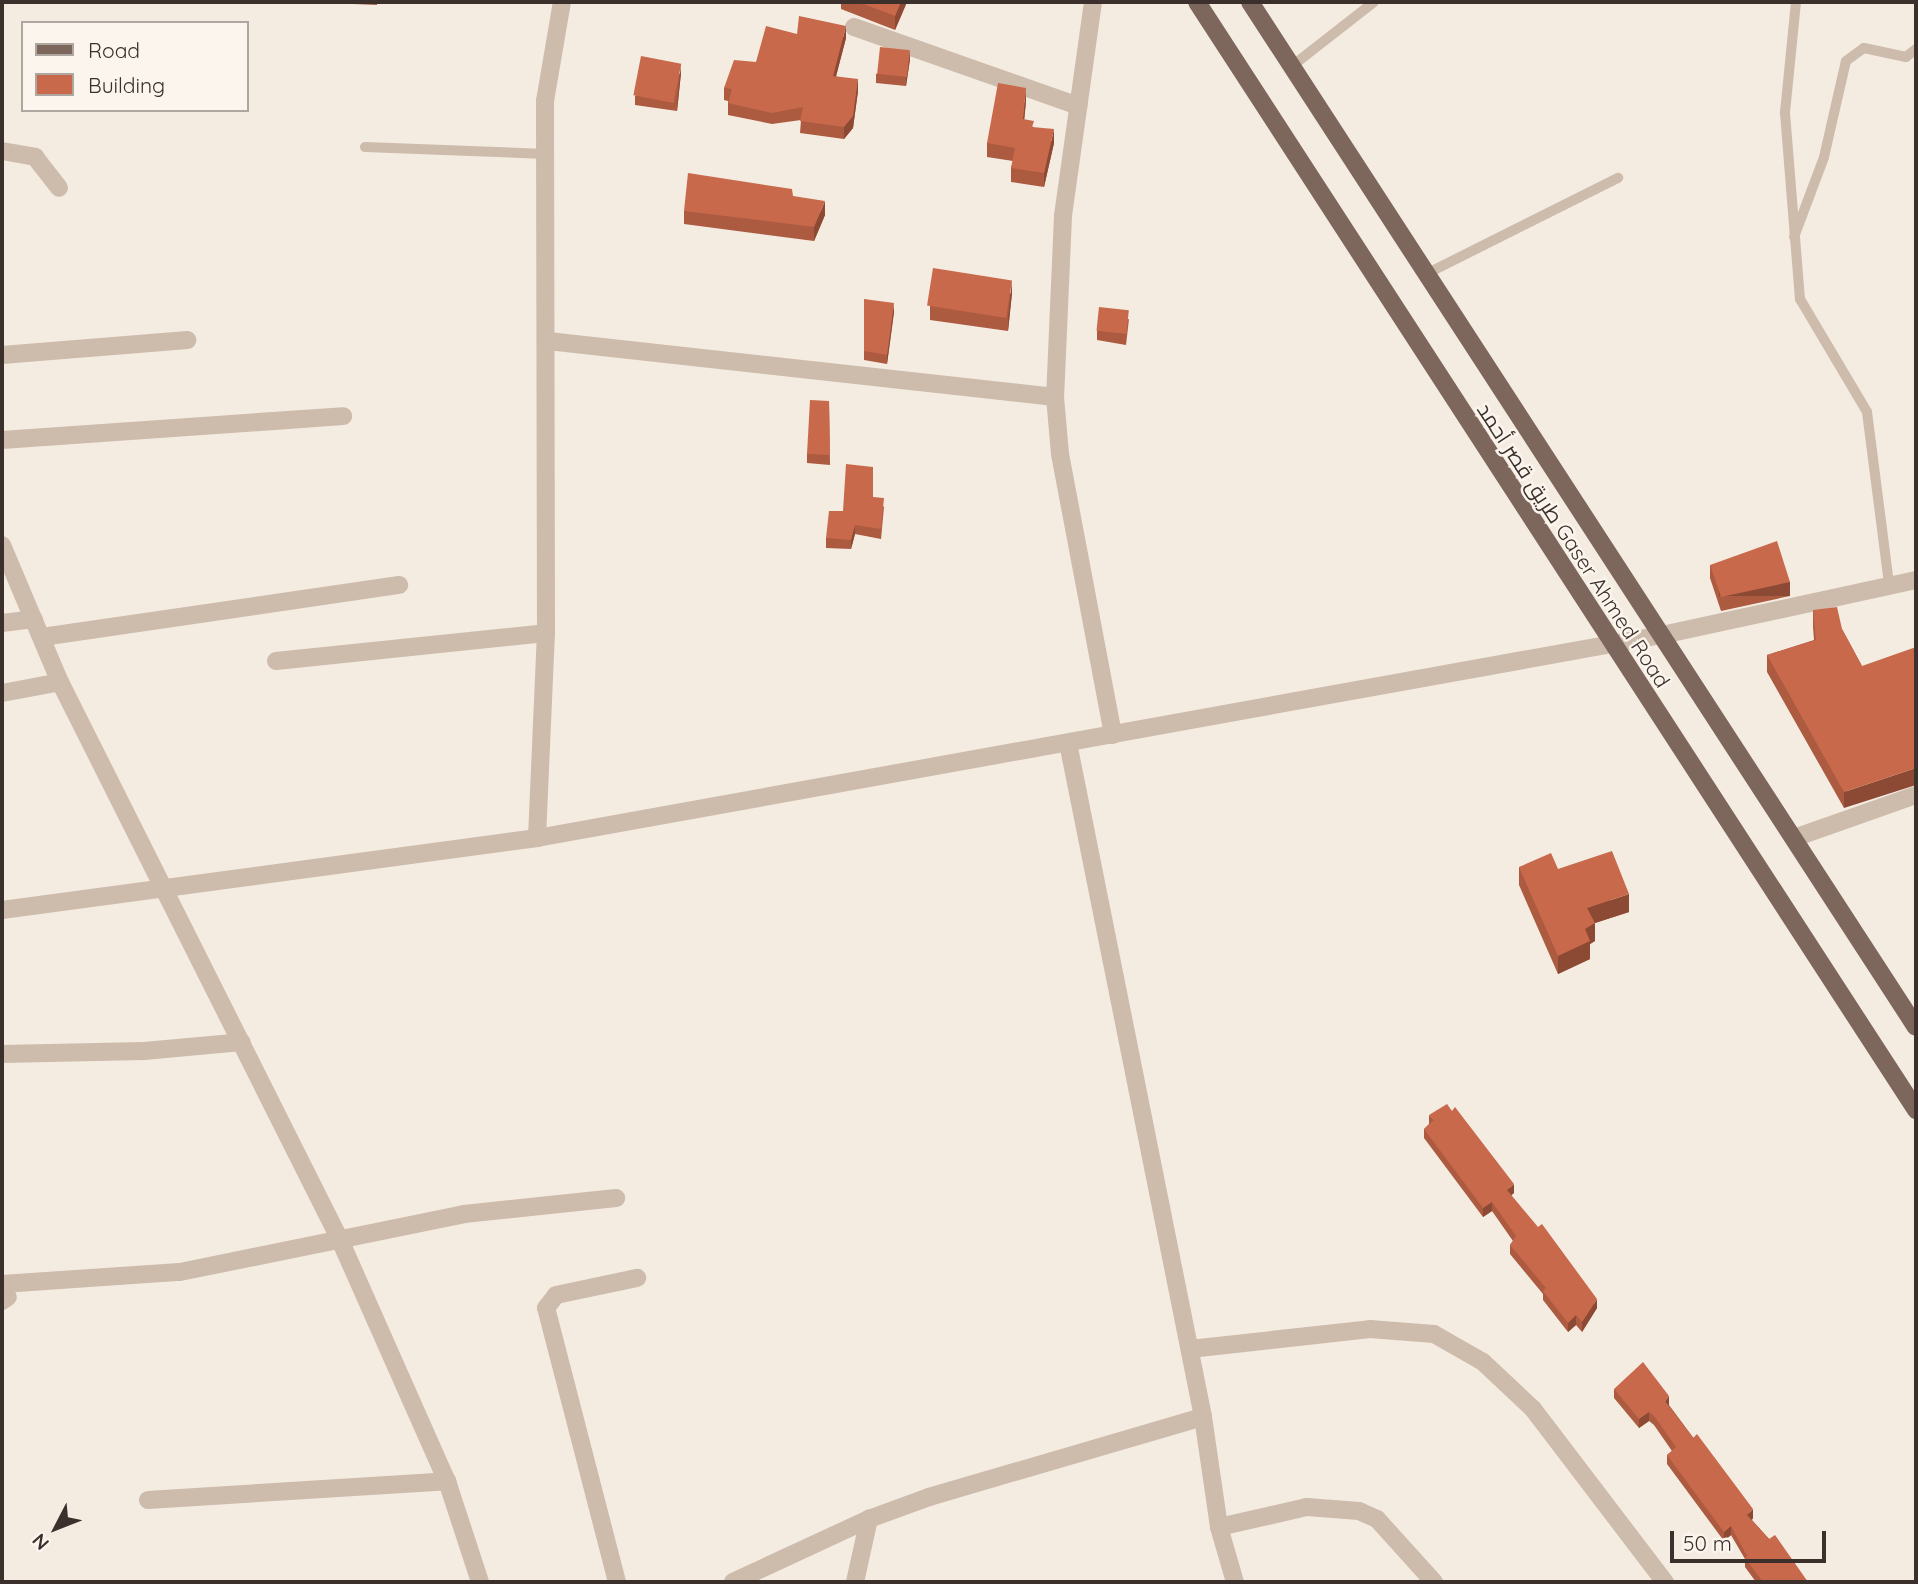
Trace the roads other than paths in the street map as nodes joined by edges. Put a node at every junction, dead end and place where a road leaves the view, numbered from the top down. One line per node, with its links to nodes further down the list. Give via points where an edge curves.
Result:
1 (562, 2): 13 (street, via 545,101)
2 (1093, 2): 10 (street)
3 (1197, 2): 33 (main road, طريق قصر أحمد Gaser Ahmed Road)
4 (1250, 2): 9 (main road, طريق قصر أحمد Gaser Ahmed Road)
5 (1374, 2): 9 (lane)
6 (1796, 2): 16 (lane, via 1785,113)
7 (854, 27): 10 (street)
8 (1916, 49): 16 (lane, via 1906,57 1864,48 1846,61 1824,157)
9 (1292, 66): 17 (main road, طريق قصر أحمد Gaser Ahmed Road)
10 (1078, 106): 21 (street, via 1058,266)
11 (365, 148): 13 (lane)
12 (2, 151): 15 (street, via 35,157)
13 (546, 154): 19 (street)
14 (1618, 178): 17 (lane)
15 (59, 188)
16 (1792, 243): 26 (lane, via 1800,299 1867,412)
17 (1426, 274): 31 (main road, طريق قصر أحمد Gaser Ahmed Road)
18 (187, 340): 20 (street)
19 (548, 341): 21 (street); 30 (street)
20 (2, 355)
21 (1055, 397): 37 (street, via 1060,454)
22 (343, 416): 23 (street)
23 (2, 440)
24 (2, 548): 28 (street)
25 (1916, 580): 26 (street)
26 (1889, 584): 31 (street)
27 (399, 585): 32 (street)
28 (34, 619): 29 (street); 32 (street)
29 (2, 623)
30 (546, 633): 34 (street); 40 (street)
31 (1662, 635): 33 (street); 41 (main road, طريق قصر أحمد Gaser Ahmed Road)
32 (42, 638): 35 (street)
33 (1610, 642): 37 (street); 47 (main road, طريق قصر أحمد Gaser Ahmed Road)
34 (276, 661)
35 (60, 682): 36 (street); 42 (street)
36 (2, 693)
37 (1113, 735): 38 (street)
38 (1069, 743): 40 (street); 52 (street)
39 (1916, 795): 41 (street)
40 (537, 838): 42 (street)
41 (1794, 838): 44 (main road, طريق قصر أحمد Gaser Ahmed Road)
42 (163, 891): 43 (street); 45 (street)
43 (2, 910)
44 (1916, 1027)
45 (242, 1042): 46 (street, via 144,1051); 49 (street)
46 (2, 1054)
47 (1916, 1110)
48 (616, 1198): 49 (street, via 464,1214)
49 (340, 1240): 51 (street, via 180,1272); 54 (street)
50 (637, 1279): 59 (street, via 556,1295 546,1308)
51 (4, 1294)
52 (1189, 1349): 53 (street); 64 (street, via 1370,1329 1434,1334 1483,1362 1533,1409)
53 (1203, 1418): 56 (street, via 929,1497); 57 (street)
54 (447, 1481): 55 (street); 58 (street)
55 (148, 1500)
56 (869, 1519): 60 (street); 61 (street)
57 (1219, 1527): 62 (street); 63 (street, via 1307,1507 1359,1511 1377,1519)
58 (480, 1582)
59 (617, 1582)
60 (733, 1582)
61 (855, 1582)
62 (1235, 1582)
63 (1434, 1582)
64 (1665, 1582)

